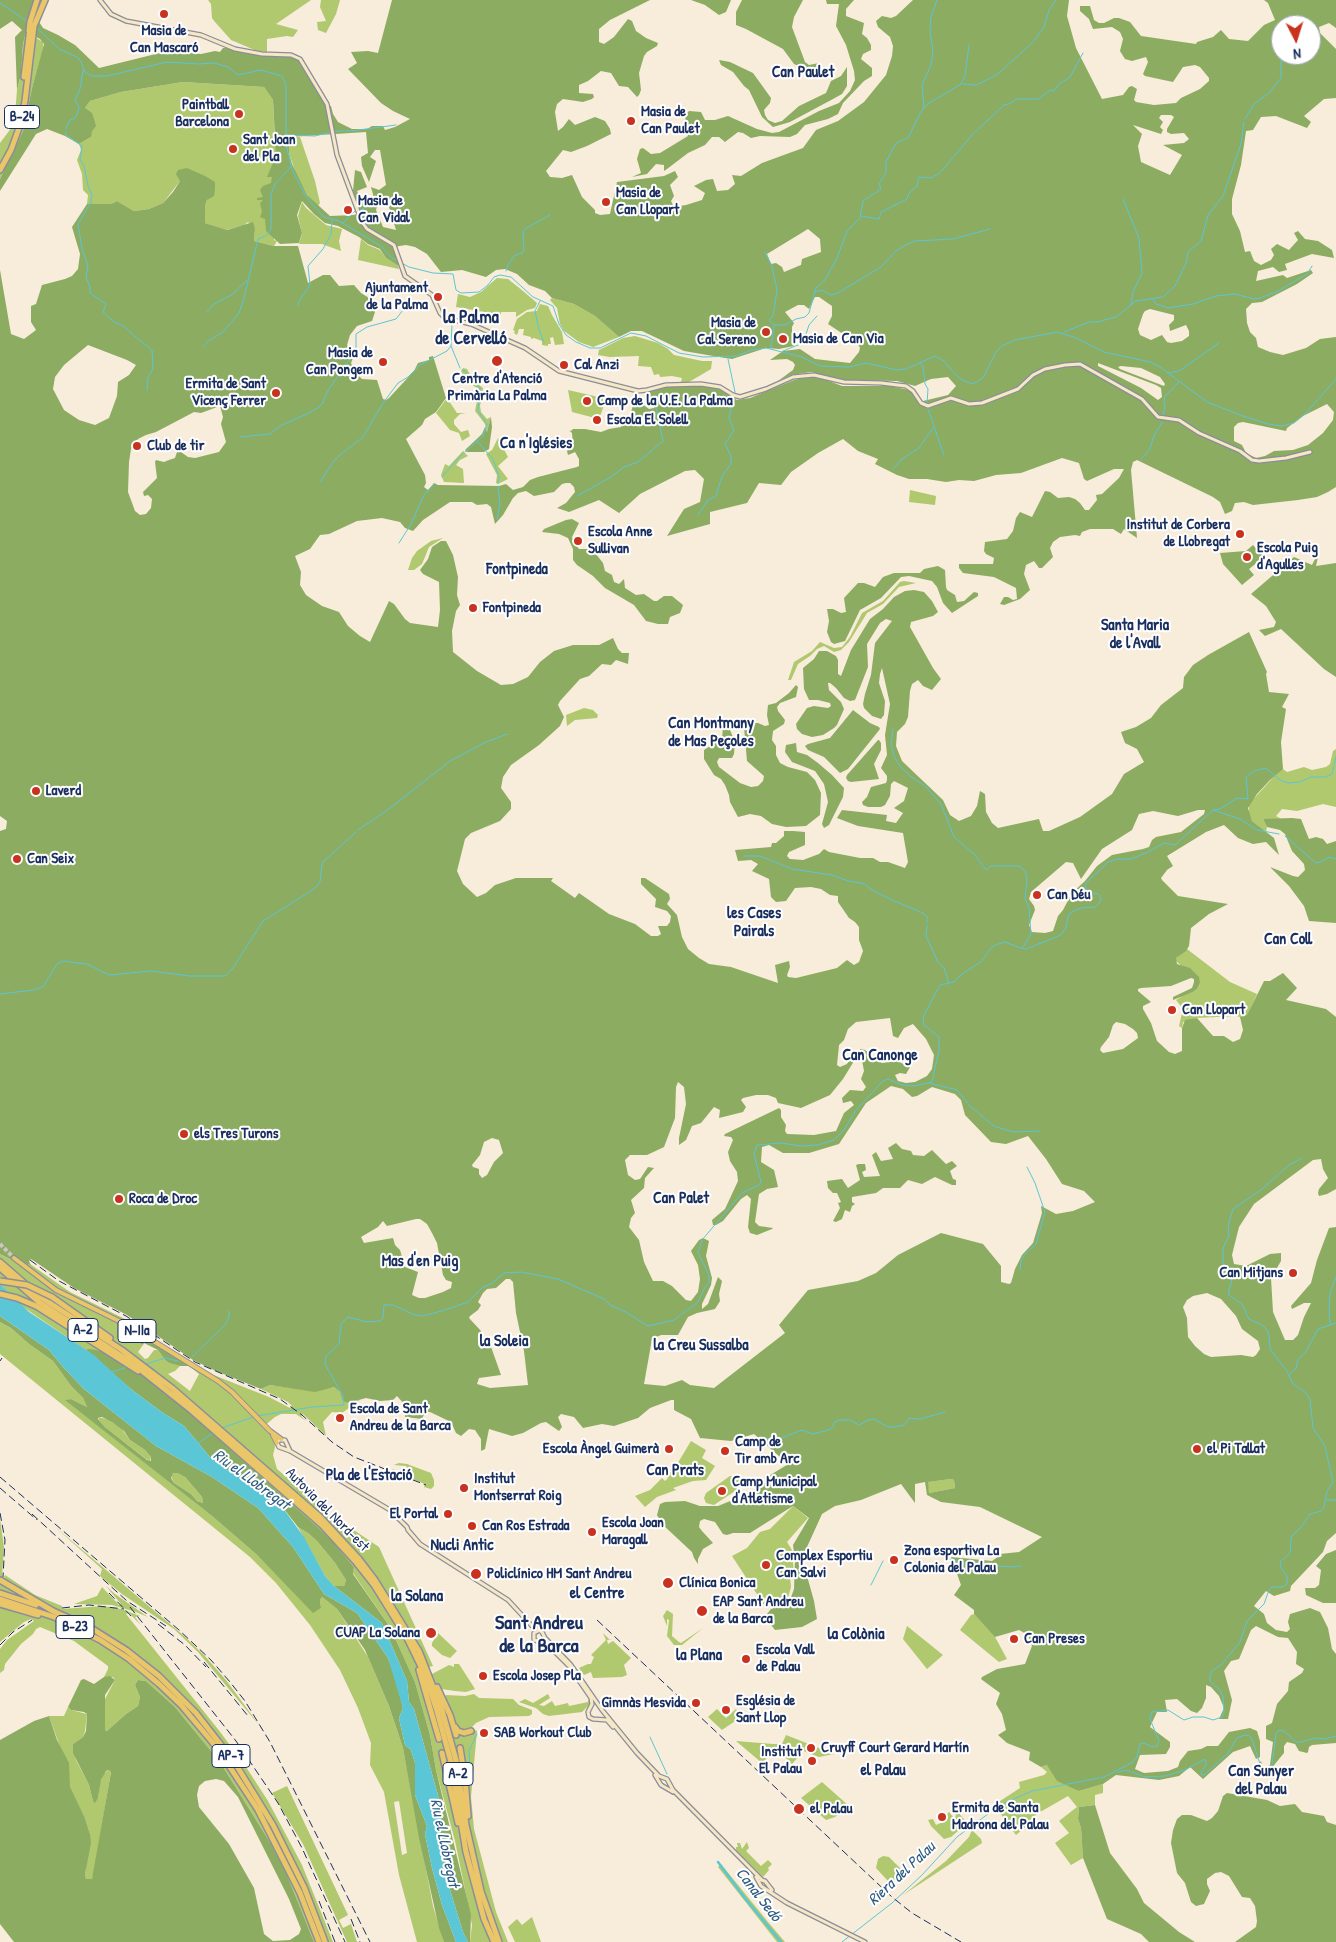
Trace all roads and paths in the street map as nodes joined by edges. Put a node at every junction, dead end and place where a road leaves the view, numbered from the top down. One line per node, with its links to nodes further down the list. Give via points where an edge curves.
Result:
1 (37, 0): 5 (highway)
2 (43, 0): 5 (highway, B-24)
3 (49, 0): 5 (highway)
4 (100, 0): 9 (main road, via 111,14 126,21 202,35 235,49 293,55 300,59 326,101 337,155 362,222 367,229 393,244 407,278 433,296 445,318 472,324 528,350 562,372 638,391 682,383 716,386 740,397 793,377 814,375 844,382 906,386 926,406 951,398 974,405 1018,389 1045,369 1080,364 1144,400 1158,416 1179,420 1252,460 1286,458)
5 (38, 11): 6 (highway, B-24)
6 (31, 37): 7 (highway, B-24, via 18,118); 8 (highway, B-24, via 21,119 14,144)
7 (0, 164)
8 (0, 170)
9 (1310, 452)
10 (14, 1258): 16 (main road, N-IIa, via 56,1290 129,1326 218,1381)
11 (0, 1262): 15 (highway, Autovia del Nord-est / A-2, via 45,1300)
12 (0, 1268): 15 (highway, Autovia del Nord-est / A-2, via 39,1302)
13 (0, 1281): 15 (highway, bridge, via 27,1285 52,1297)
14 (0, 1294): 15 (highway, via 23,1300)
15 (135, 1364): 17 (highway, Autovia del Nord-est / A-2); 17 (highway, Autovia del Nord-est / A-2, via 149,1370)
16 (270, 1431): 18 (main road, N-IIa); 19 (main road, N-IIa)
17 (221, 1433): 33 (highway, Autovia del Nord-est / A-2, via 348,1553 391,1611); 34 (highway, Autovia del Nord-est / A-2, via 320,1516 356,1554 383,1591)
18 (281, 1439): 19 (main road); 20 (main road, N-IIa)
19 (277, 1443): 21 (main road, N-IIa)
20 (286, 1444): 21 (main road); 22 (main road, N-IIa)
21 (283, 1448): 22 (main road)
22 (290, 1451): 28 (main road, N-IIa, via 390,1510 423,1546 508,1600)
23 (0, 1580): 27 (highway, AP-7)
24 (0, 1594): 27 (highway, B-23)
25 (0, 1599): 35 (highway, B-23, via 78,1628 118,1651)
26 (0, 1604): 35 (highway, AP-7, via 37,1614 76,1630)
27 (53, 1611): 54 (highway, AP-7, via 91,1628 134,1656 169,1684 203,1720 274,1825 301,1880)
28 (532, 1626): 29 (main road); 30 (main road)
29 (540, 1630): 30 (main road); 31 (main road)
30 (534, 1633): 32 (main road, via 534,1640)
31 (545, 1636): 32 (main road); 37 (main road, via 571,1665)
32 (541, 1642): 36 (main road, via 569,1666 591,1698)
33 (414, 1655): 42 (highway); 50 (highway, Autovia del Nord-est / A-2, via 425,1675 443,1729)
34 (422, 1659): 39 (highway); 49 (highway, Autovia del Nord-est / A-2, via 442,1710 456,1760)
35 (142, 1670): 53 (highway, AP-7, via 170,1694 227,1762 265,1823 300,1894)
36 (591, 1706): 37 (main road); 38 (main road, via 590,1717)
37 (601, 1708): 38 (main road); 45 (main road, via 637,1753)
38 (599, 1718): 46 (main road, via 611,1724)
39 (454, 1726): 40 (highway, via 458,1732); 41 (highway)
40 (471, 1731)
41 (456, 1735)
42 (439, 1739)
43 (460, 1748): 49 (highway)
44 (442, 1753): 50 (highway)
45 (663, 1778): 46 (main road); 47 (main road)
46 (660, 1782): 48 (main road)
47 (668, 1782): 48 (main road); 51 (main road)
48 (664, 1786): 51 (main road)
49 (469, 1838): 56 (highway, Autovia del Nord-est / A-2, via 481,1891)
50 (466, 1852): 55 (highway, Autovia del Nord-est / A-2, via 484,1919)
51 (761, 1881): 52 (main road, via 760,1886); 52 (main road, via 766,1881)
52 (765, 1886): 57 (main road, via 813,1917)
53 (319, 1942)
54 (325, 1942)
55 (494, 1942)
56 (499, 1942)
57 (865, 1942)

